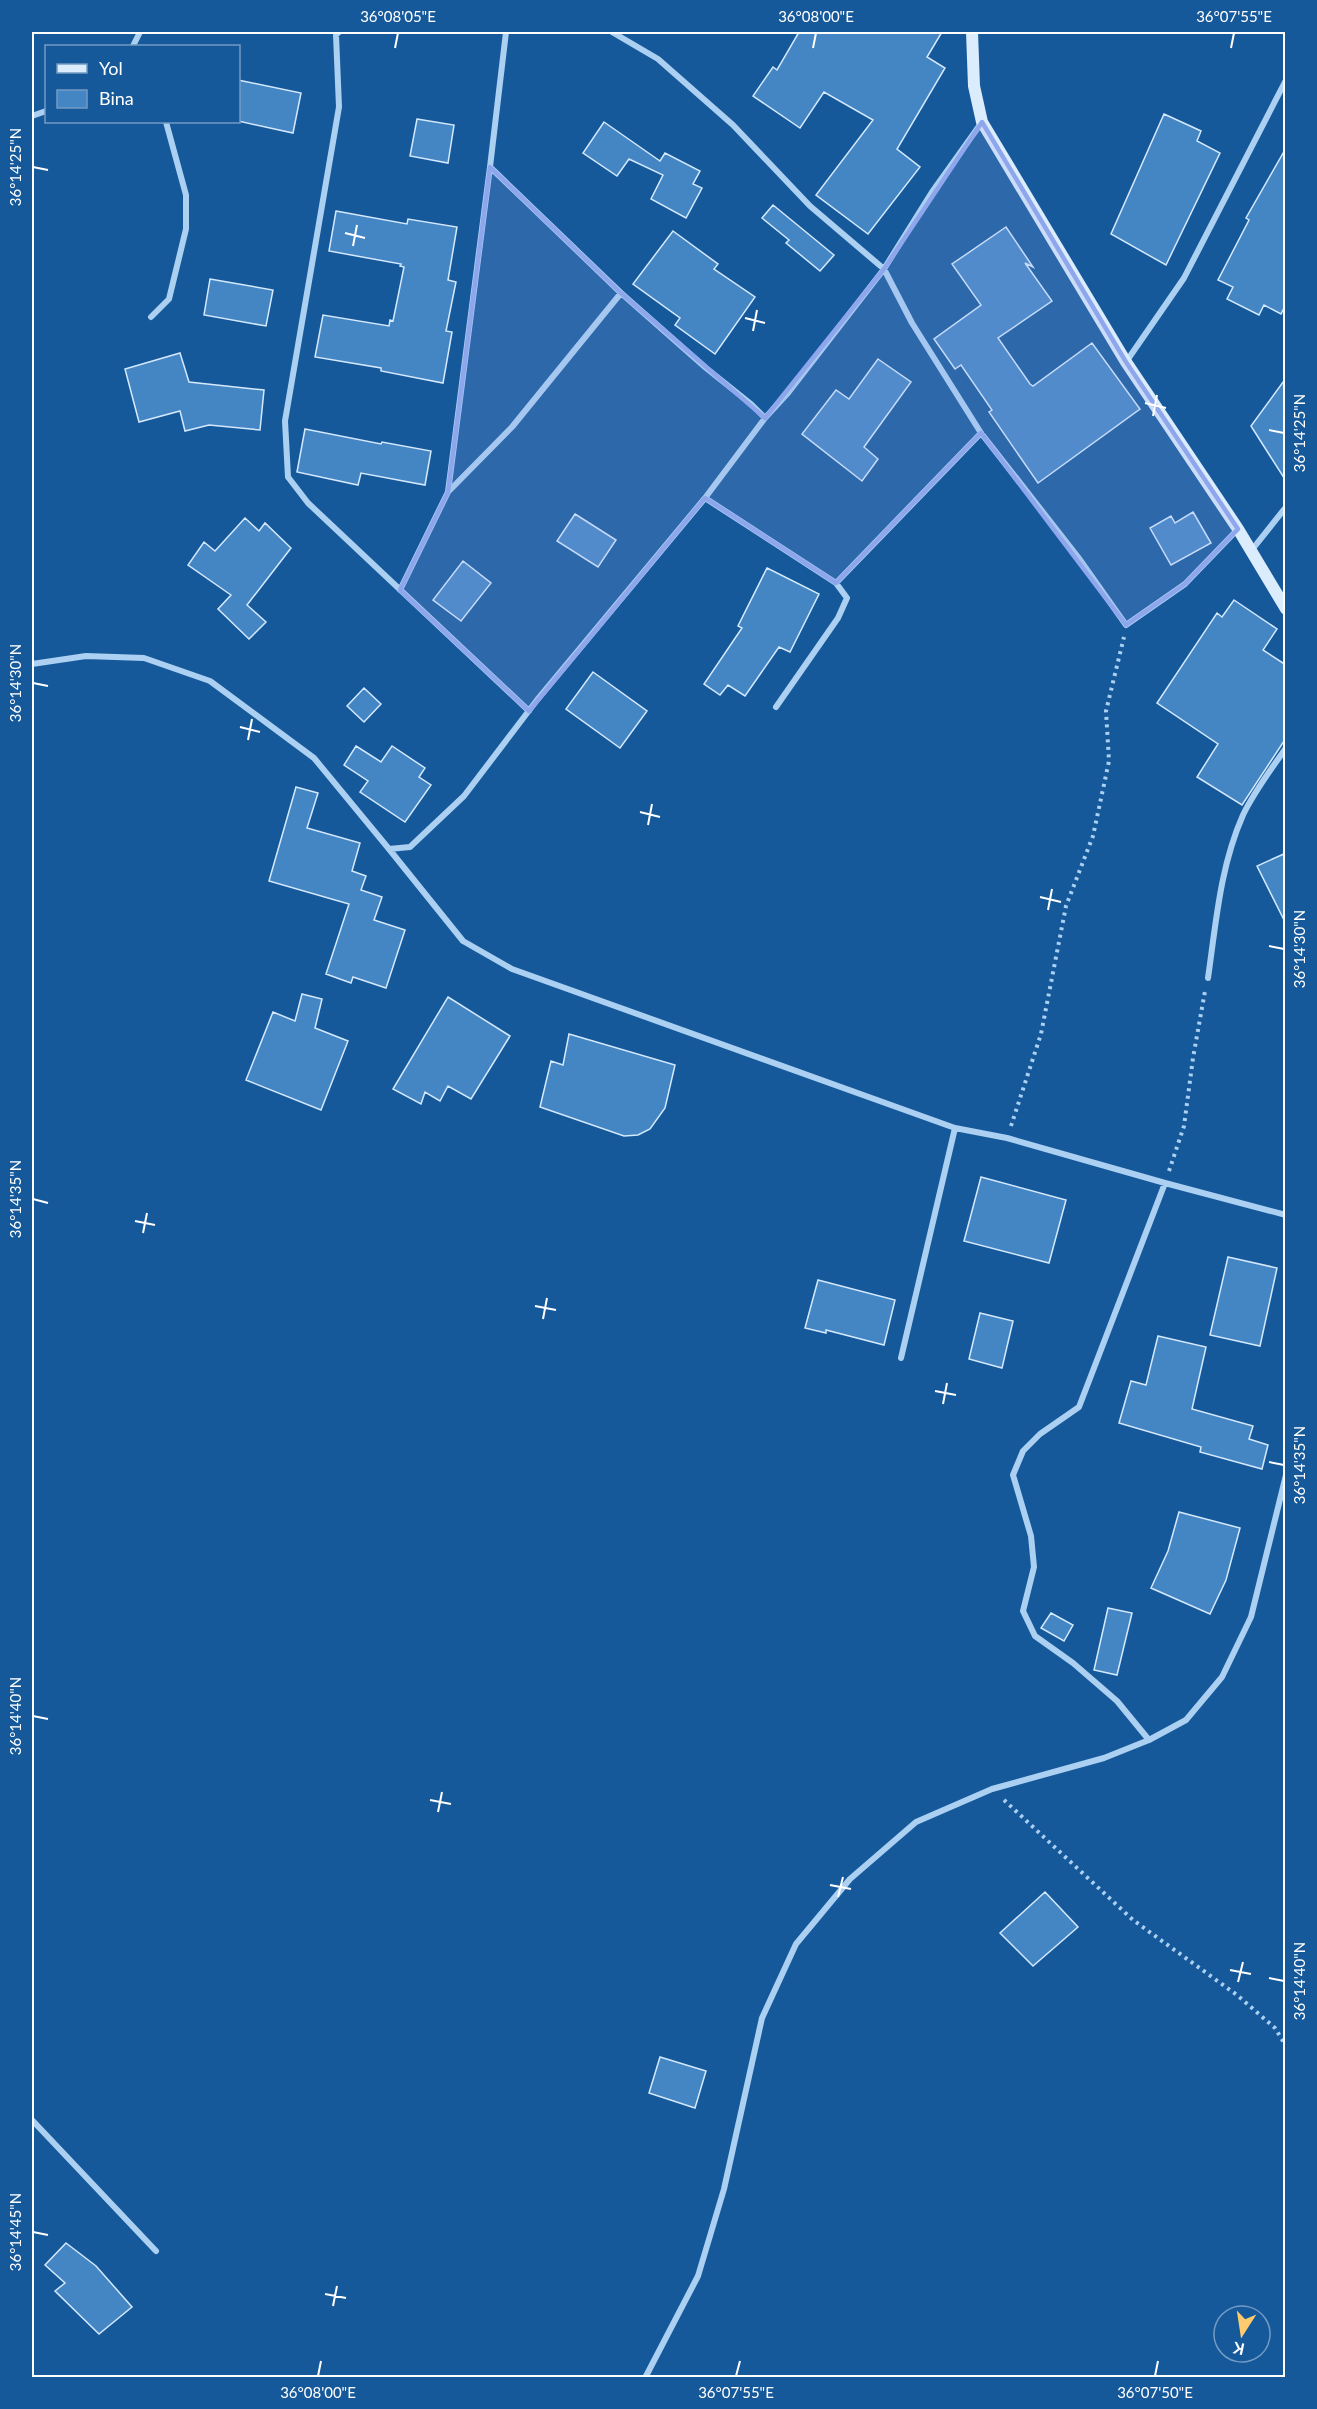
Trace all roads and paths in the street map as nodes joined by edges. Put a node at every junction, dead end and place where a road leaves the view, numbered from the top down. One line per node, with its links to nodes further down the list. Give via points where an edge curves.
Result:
1 (339, 32): 21 (street, via 339,107 285,421 288,477 308,503)
2 (506, 32): 8 (street)
3 (612, 32): 9 (street, via 658,59 733,125 810,206)
4 (972, 32): 6 (street, via 974,86)
5 (1286, 80): 12 (street, via 1184,278)
6 (982, 122): 9 (street, via 932,192); 12 (street)
7 (166, 123): 11 (street, via 186,195 186,229 169,299)
8 (490, 167): 10 (street); 15 (street)
9 (884, 270): 13 (street); 14 (street, via 912,323)
10 (621, 293): 13 (street); 15 (street, via 512,427)
11 (151, 317)
12 (1126, 362): 18 (street)
13 (765, 418): 16 (street)
14 (981, 433): 20 (street); 23 (street, via 1078,557)
15 (448, 492): 21 (street)
16 (705, 498): 20 (street); 26 (street)
17 (1286, 507): 19 (street)
18 (1238, 529): 19 (street); 23 (street, via 1185,584)
19 (1251, 550): 22 (street)
20 (836, 583): 25 (street, via 847,598 838,618)
21 (400, 590): 26 (street)
22 (1286, 609)
23 (1126, 626): 31 (path, via 1106,711 1109,761 1093,836 1066,906 1041,1034)
24 (32, 664): 28 (street, via 86,656 144,658 210,681 314,758)
25 (776, 707)
26 (529, 711): 28 (street, via 464,796 410,847)
27 (1286, 748): 29 (street, via 1244,813 1231,847 1220,891)
28 (389, 849): 30 (street, via 463,941 512,969)
29 (1208, 978): 32 (path, via 1184,1126)
30 (956, 1128): 31 (street); 34 (street)
31 (1007, 1138): 32 (street)
32 (1165, 1183): 33 (street); 36 (street, via 1078,1407 1023,1451 1012,1475 1031,1536 1034,1567 1023,1611 1035,1636 1117,1701)
33 (1286, 1215)
34 (901, 1358)
35 (1286, 1475): 36 (street, via 1251,1617 1222,1677 1186,1720)
36 (1149, 1740): 37 (street, via 1104,1758)
37 (992, 1789): 38 (path, via 1133,1920 1237,1995 1275,2028); 41 (street, via 916,1822 850,1879 796,1944 762,2018 724,2189 699,2276)
38 (1286, 2046)
39 (32, 2120): 40 (street)
40 (156, 2251)
41 (645, 2378)

